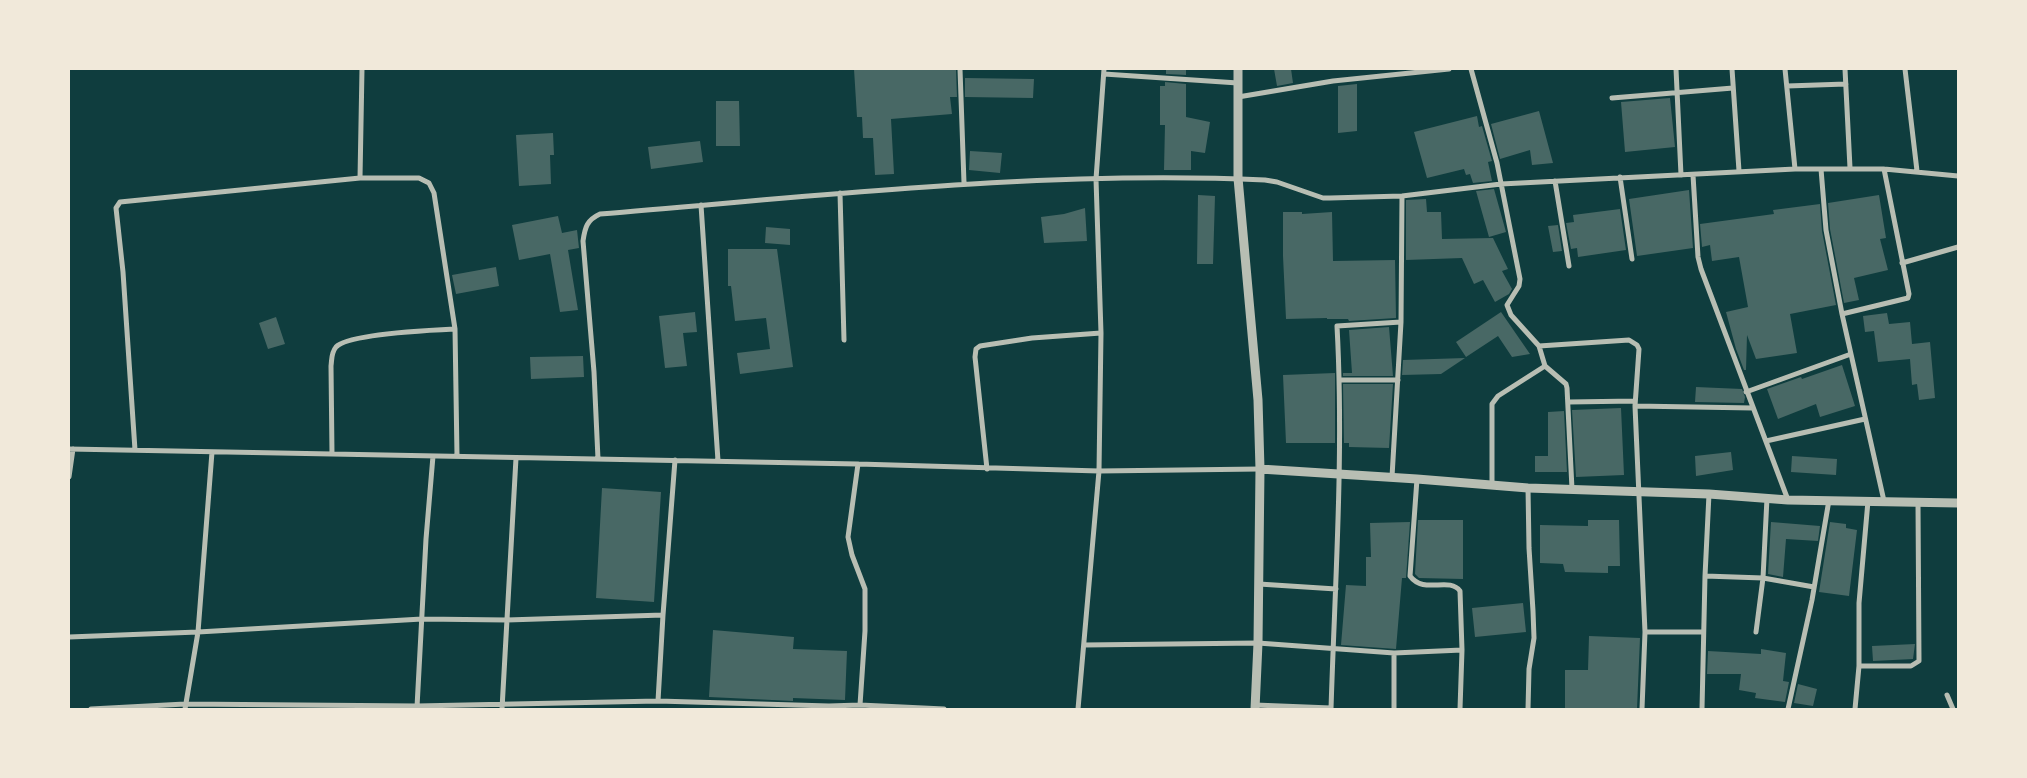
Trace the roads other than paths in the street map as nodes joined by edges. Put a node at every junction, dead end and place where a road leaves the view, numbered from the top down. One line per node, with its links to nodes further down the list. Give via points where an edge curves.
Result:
1 (362, 69): 30 (street)
2 (960, 69): 34 (street)
3 (1238, 69): 13 (street)
4 (1449, 69): 12 (street)
5 (1471, 69): 35 (street)
6 (1676, 69): 17 (street)
7 (1732, 69): 16 (street)
8 (1785, 69): 15 (street)
9 (1845, 69): 14 (street)
10 (1905, 69): 25 (street)
11 (1104, 71): 13 (street); 32 (street)
12 (1388, 72): 18 (street)
13 (1238, 83): 18 (street)
14 (1846, 84): 15 (street); 20 (street)
15 (1787, 86): 21 (street)
16 (1733, 88): 17 (street); 24 (street)
17 (1679, 94): 19 (street); 26 (street)
18 (1238, 97): 31 (street)
19 (1612, 98)
20 (1850, 168): 22 (street); 23 (street)
21 (1795, 169): 23 (street); 24 (street)
22 (1884, 169): 25 (street); 41 (street)
23 (1821, 170): 43 (street, via 1826,230)
24 (1739, 171): 27 (street)
25 (1917, 171): 28 (street)
26 (1681, 175): 27 (street); 29 (street)
27 (1693, 175): 53 (street, via 1698,257)
28 (1958, 176)
29 (1620, 177): 33 (street); 40 (street)
30 (360, 178): 45 (street, via 419,178 429,183 434,193); 60 (street, via 120,202 116,208)
31 (1238, 178): 32 (street); 37 (street, via 1272,180 1323,198); 71 (street, via 1257,392)
32 (1096, 179): 34 (street); 46 (street)
33 (1555, 181): 35 (street); 42 (street)
34 (964, 183): 36 (street)
35 (1501, 184): 37 (street); 48 (street, via 1520,279 1507,305 1511,315)
36 (840, 193): 38 (street); 47 (street)
37 (1402, 196): 44 (street)
38 (701, 205): 66 (street, via 600,214 590,218 585,228 583,241); 68 (street)
39 (1958, 247): 41 (street)
40 (1632, 259)
41 (1902, 263): 43 (street, via 1908,298)
42 (1569, 266)
43 (1842, 314): 49 (street)
44 (1402, 322): 51 (street, via 1338,326); 52 (street)
45 (455, 329): 62 (street, via 346,341 336,346 331,366); 64 (street)
46 (1101, 333): 70 (street, via 1032,338 976,349); 72 (street)
47 (844, 340)
48 (1539, 346): 50 (street); 55 (street, via 1634,342 1639,354)
49 (1851, 354): 53 (street); 57 (street)
50 (1545, 366): 54 (street, via 1566,384); 77 (street, via 1498,396 1492,404)
51 (1340, 380): 52 (street); 73 (street)
52 (1398, 380): 75 (street)
53 (1746, 392): 56 (street)
54 (1569, 402): 55 (street); 79 (street)
55 (1635, 403): 56 (street); 80 (street)
56 (1753, 408): 58 (street)
57 (1866, 419): 58 (street); 86 (street)
58 (1766, 441): 83 (street)
59 (71, 449): 60 (street); 74 (street)
60 (135, 450): 61 (street)
61 (212, 452): 62 (street); 97 (street)
62 (332, 454): 63 (street)
63 (433, 456): 64 (street); 95 (street)
64 (457, 456): 65 (street)
65 (516, 458): 66 (street); 96 (street)
66 (598, 459): 67 (street)
67 (675, 460): 68 (street); 94 (street)
68 (718, 461): 69 (street)
69 (858, 464): 70 (street); 110 (street, via 848,537 865,589)
70 (987, 469): 72 (street)
71 (1260, 469): 72 (street); 73 (street); 91 (street)
72 (1099, 471): 103 (street)
73 (1340, 475): 75 (street); 93 (street)
74 (69, 477)
75 (1392, 477): 76 (street)
76 (1418, 478): 77 (street); 105 (street, via 1410,576 1422,585 1459,588)
77 (1492, 485): 78 (street)
78 (1528, 488): 79 (street); 121 (street, via 1534,638)
79 (1572, 489): 80 (street)
80 (1638, 492): 81 (street); 98 (street)
81 (1709, 494): 82 (street); 89 (street)
82 (1767, 498): 83 (street); 90 (street)
83 (1788, 500): 84 (street)
84 (1829, 500): 85 (street); 92 (street)
85 (1868, 501): 86 (street); 107 (street, via 1859,603)
86 (1884, 501): 87 (street)
87 (1918, 503): 88 (street); 107 (street, via 1919,661 1911,666)
88 (1958, 503)
89 (1704, 576): 90 (street); 99 (street)
90 (1763, 578): 92 (street); 100 (street)
91 (1259, 584): 93 (street); 102 (street)
92 (1814, 587): 124 (street)
93 (1336, 589): 104 (street)
94 (663, 614): 96 (street); 109 (street)
95 (422, 619): 96 (street); 97 (street); 114 (street)
96 (507, 620): 112 (street)
97 (198, 632): 101 (street); 111 (street)
98 (1645, 632): 99 (street); 122 (street)
99 (1703, 632): 123 (street)
100 (1756, 632)
101 (69, 637)
102 (1258, 643): 103 (street); 104 (street); 113 (street)
103 (1084, 645): 118 (street)
104 (1334, 650): 106 (street); 115 (street)
105 (1462, 650): 106 (street); 120 (street)
106 (1394, 653): 119 (street)
107 (1859, 666): 125 (street)
108 (1948, 695): 126 (street)
109 (658, 701): 110 (street); 112 (street)
110 (860, 705): 117 (street)
111 (185, 707): 114 (street); 116 (street)
112 (502, 707): 114 (street)
113 (1255, 707): 115 (street)
114 (417, 708)
115 (1331, 708)
116 (91, 709)
117 (944, 709)
118 (1078, 709)
119 (1394, 709)
120 (1460, 709)
121 (1528, 709)
122 (1642, 709)
123 (1702, 709)
124 (1788, 709)
125 (1855, 709)
126 (1953, 709)

